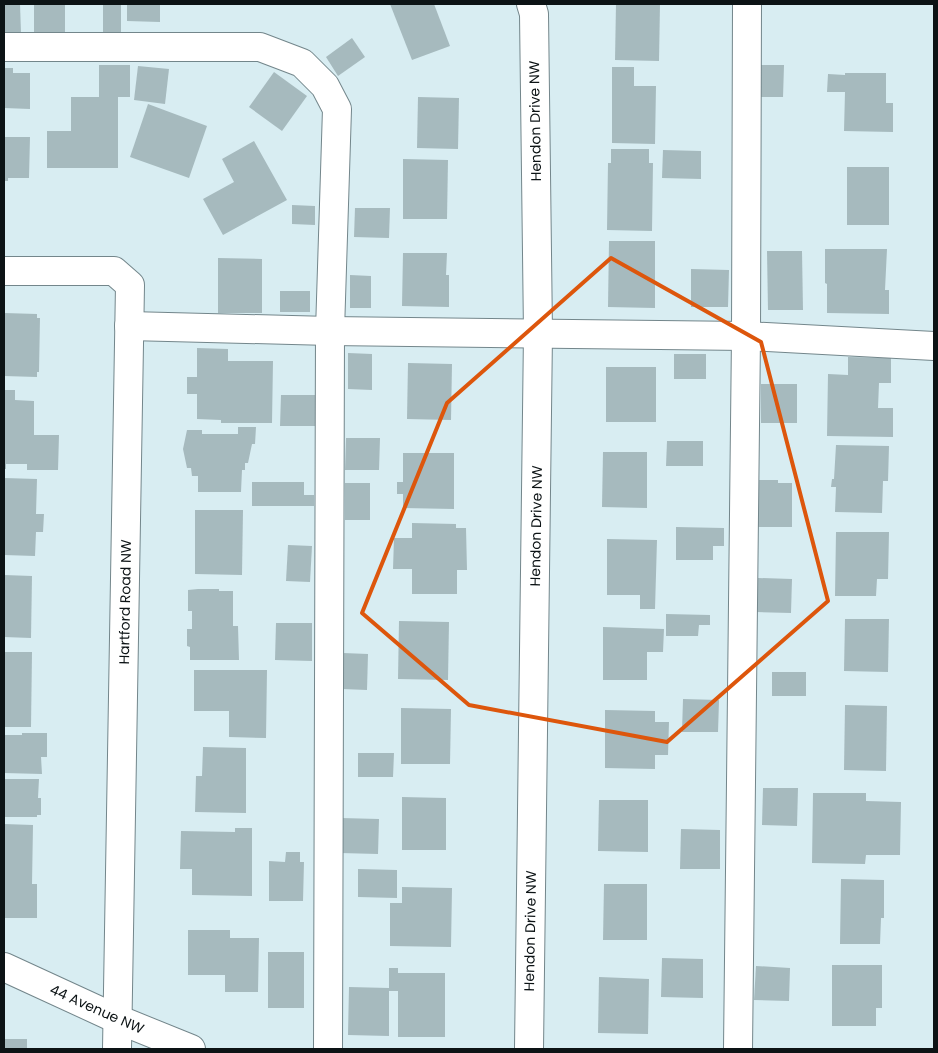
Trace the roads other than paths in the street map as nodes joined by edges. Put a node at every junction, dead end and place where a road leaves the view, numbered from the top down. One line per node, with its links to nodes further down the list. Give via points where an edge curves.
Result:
1 (530, 4): 7 (street, Hendon Drive NW, via 534,14)
2 (747, 4): 8 (street)
3 (4, 48): 6 (street, via 260,47 302,64 325,86 336,109)
4 (4, 271): 5 (street, Hartford Road NW, via 114,271 130,285)
5 (129, 326): 6 (street); 11 (street, Hartford Road NW)
6 (330, 331): 7 (street); 14 (street)
7 (538, 333): 8 (street); 15 (street, Hendon Drive NW)
8 (746, 336): 9 (street); 16 (street)
9 (934, 346)
10 (4, 967): 11 (street, 44 Avenue NW)
11 (117, 1019): 12 (street, Hartford Road NW); 13 (street, 44 Avenue NW)
12 (117, 1049)
13 (191, 1049)
14 (328, 1049)
15 (529, 1049)
16 (738, 1049)

